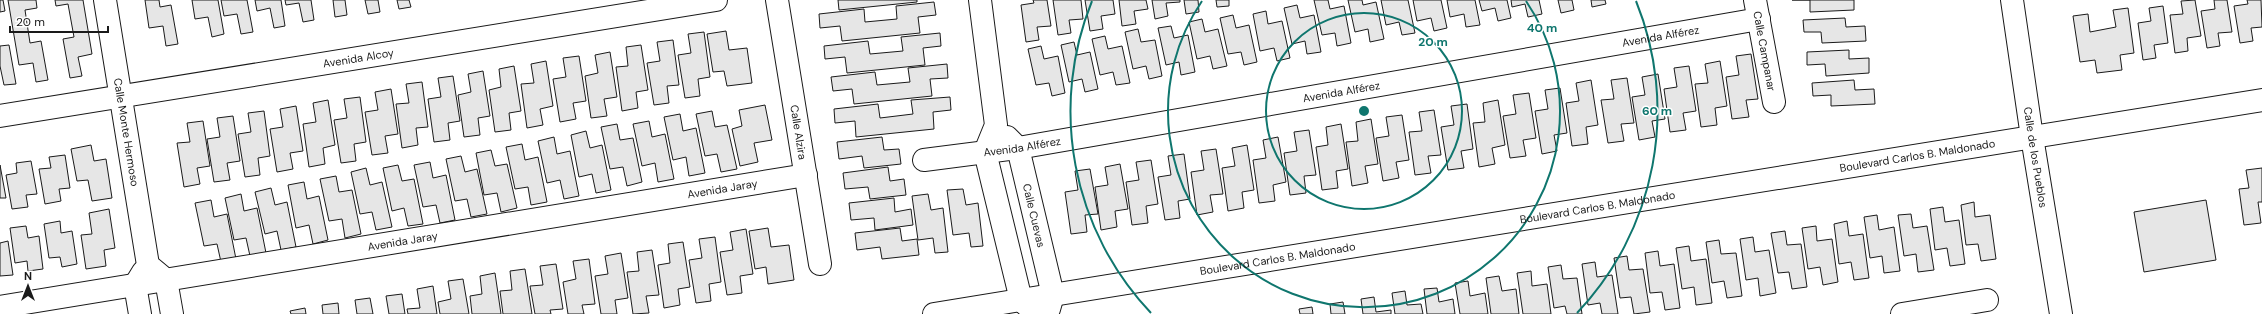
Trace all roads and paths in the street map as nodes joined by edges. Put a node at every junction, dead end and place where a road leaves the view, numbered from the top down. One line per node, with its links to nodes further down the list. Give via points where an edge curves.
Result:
1 (105, 0): 7 (street, Calle Monte Hermoso)
2 (716, 0): 7 (street, Avenida Alcoy)
3 (777, 0): 16 (street, Calle Alzira)
4 (980, 0): 11 (street)
5 (2012, 0): 12 (street, Calle de los Pueblos)
6 (1757, 10): 9 (street, Calle Campanar); 13 (street, Avenida Alférez)
7 (120, 96): 10 (street, Avenida Alcoy); 18 (street, Calle Monte Hermoso)
8 (2262, 100): 12 (street, Boulevard Carlos B. Maldonado)
9 (1774, 102)
10 (0, 116)
11 (996, 125): 13 (street); 14 (street)
12 (2032, 137): 22 (street, Boulevard Carlos B. Maldonado); 29 (street, Calle de los Pueblos)
13 (1018, 148): 14 (street, Avenida Alférez); 22 (street, Calle Cuevas)
14 (985, 152): 15 (street, Avenida Alférez); 24 (street)
15 (924, 160)
16 (806, 175): 17 (street, Calle Alzira); 19 (street, Avenida Jaray)
17 (820, 264)
18 (148, 265): 19 (street); 20 (street)
19 (166, 280): 20 (street, Avenida Jaray); 26 (street)
20 (135, 285): 23 (street, Avenida Jaray); 25 (street)
21 (1987, 300): 28 (street)
22 (1050, 304): 24 (street, Boulevard Carlos B. Maldonado)
23 (0, 307)
24 (1028, 307): 27 (street, Boulevard Carlos B. Maldonado)
25 (140, 314)
26 (172, 314)
27 (934, 314)
28 (1909, 314)
29 (2061, 314)

